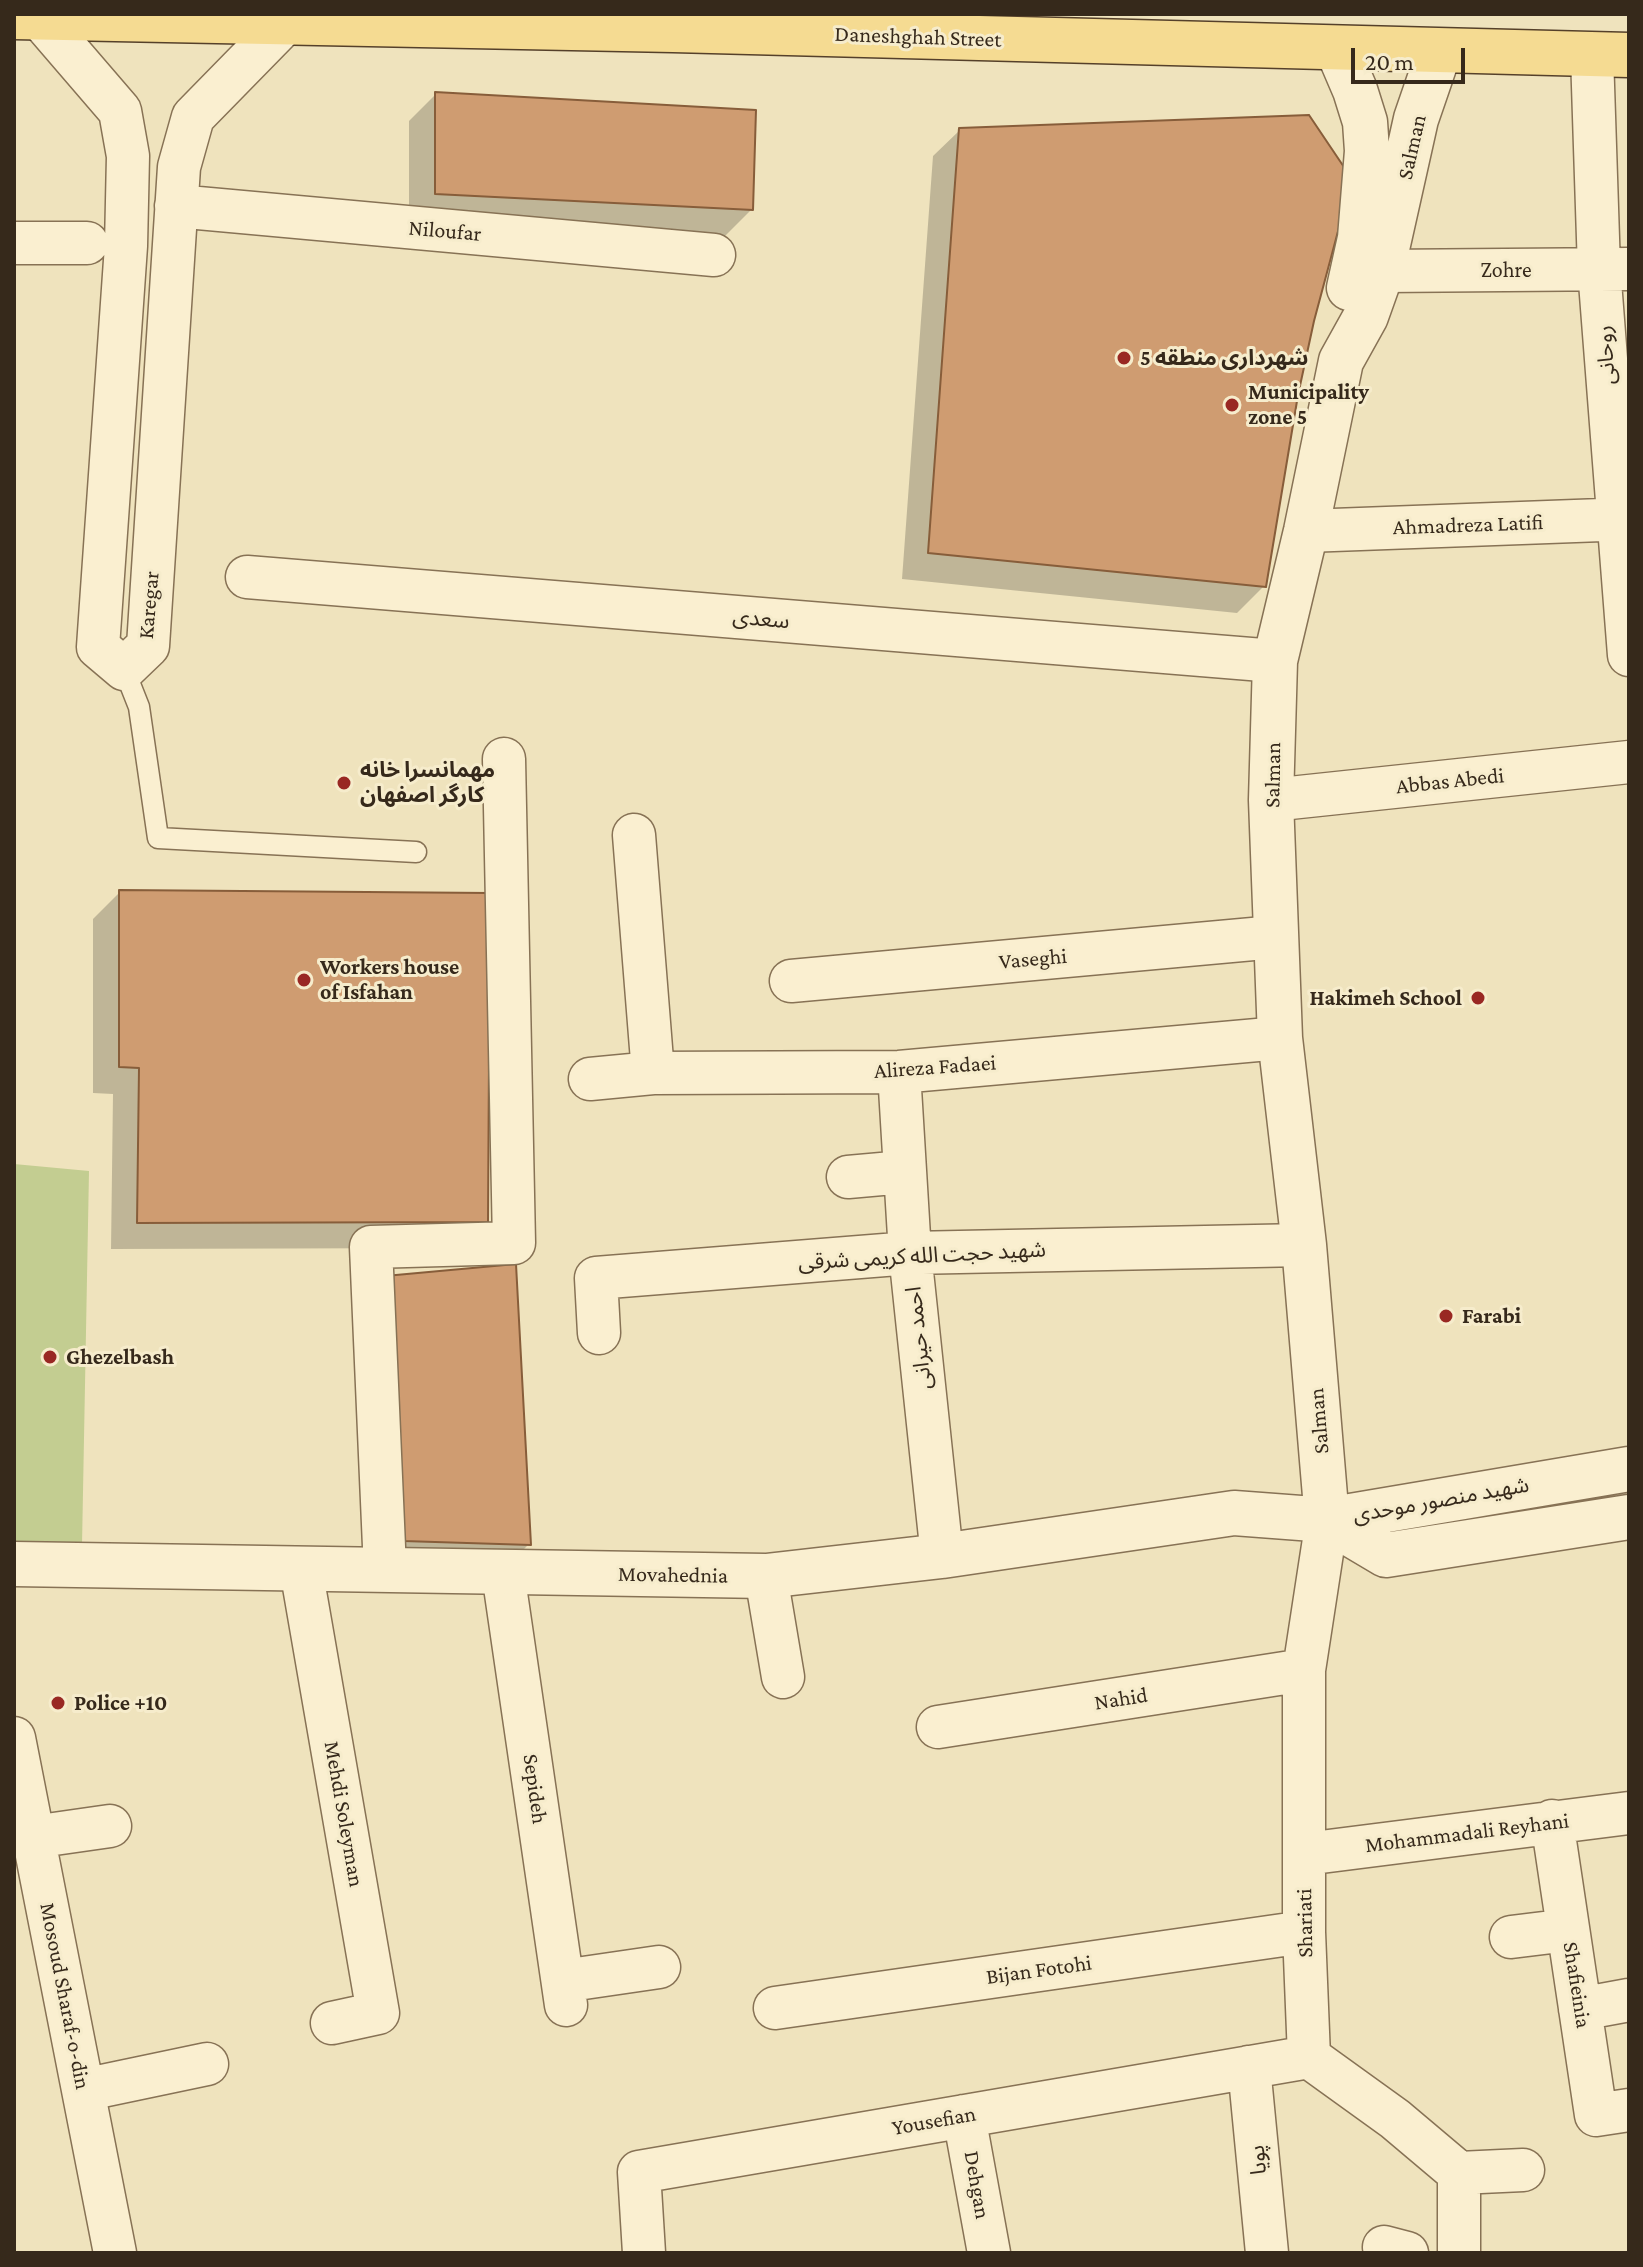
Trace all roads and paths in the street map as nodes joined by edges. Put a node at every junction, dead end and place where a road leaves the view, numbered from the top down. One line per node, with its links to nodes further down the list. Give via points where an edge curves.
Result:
1 (746, 14): 3 (main road)
2 (27, 17): 3 (main road, Daneshghah Street); 21 (street, Karegar, via 120,111 128,156 98,647)
3 (286, 22): 4 (main road, Daneshghah Street); 9 (street, Karegar, via 193,117 179,167)
4 (1337, 48): 5 (main road, Daneshghah Street); 8 (street)
5 (1439, 52): 6 (main road, Daneshghah Street); 7 (street, Salman)
6 (1610, 55): 13 (street, روحانی)
7 (1416, 119): 8 (street, via 1411,95 1399,85 1383,85 1371,95); 14 (street, Salman)
8 (1365, 122): 15 (street, via 1360,238 1344,311)
9 (176, 206): 12 (street, Niloufar); 21 (street, Karegar, via 148,646)
10 (14, 243): 11 (street)
11 (87, 243)
12 (714, 255)
13 (1614, 269): 14 (street, Zohre); 16 (street, روحانی)
14 (1382, 271): 15 (street, Salman, via 1366,316)
15 (1341, 361): 17 (street, Salman)
16 (1624, 519): 17 (street, Ahmadreza Latifi); 19 (street, روحانی)
17 (1306, 531): 20 (street, Salman)
18 (247, 577): 20 (street, سعدی)
19 (1629, 655)
20 (1275, 661): 24 (street, Salman)
21 (124, 669): 26 (lane, via 139,707 158,838)
22 (504, 759): 44 (street, via 514,1243 371,1247)
23 (1629, 762): 24 (street, Abbas Abedi)
24 (1271, 800): 27 (street, Salman)
25 (634, 835): 31 (street)
26 (416, 852)
27 (1275, 937): 28 (street, Vaseghi); 29 (street, Salman)
28 (791, 981)
29 (1280, 1038): 30 (street, Alireza Fadaei); 35 (street, Salman)
30 (899, 1072): 31 (street, Alireza Fadaei); 33 (street, احمد حیرانی)
31 (653, 1073): 32 (street, Alireza Fadaei)
32 (590, 1079)
33 (904, 1172): 34 (street); 36 (street, احمد حیرانی)
34 (848, 1177)
35 (1304, 1245): 36 (street, شهید حجت الله کریمی شرقی); 40 (street, Salman)
36 (910, 1253): 37 (street, شهید حجت الله کریمی شرقی, via 596,1278); 41 (street, احمد حیرانی)
37 (599, 1333)
38 (1629, 1469): 40 (street, شهید منصور موحدی)
39 (1629, 1517): 40 (street, شهید منصور موحدی, via 1386,1555)
40 (1327, 1520): 41 (street, Movahednia, via 1234,1513); 47 (street, Shariati)
41 (942, 1556): 46 (street, Movahednia)
42 (14, 1564): 43 (street, Movahednia)
43 (301, 1569): 44 (street, Movahednia); 64 (street, Mehdi Soleyman, via 378,2013)
44 (385, 1570): 45 (street, Movahednia)
45 (503, 1573): 46 (street, Movahednia); 60 (street, Sepideh, via 564,1993)
46 (766, 1576): 48 (street)
47 (1304, 1670): 49 (street, Nahid); 55 (street, Shariati)
48 (783, 1677)
49 (938, 1727)
50 (14, 1738): 54 (street, Mosoud Sharaf-o-din)
51 (1629, 1813): 52 (street, Mohammadali Reyhani)
52 (1552, 1821): 55 (street, Mohammadali Reyhani); 57 (street, Shafieinia)
53 (110, 1826): 54 (street)
54 (33, 1837): 56 (street, Mosoud Sharaf-o-din)
55 (1305, 1854): 58 (street, Shariati)
56 (28, 1886): 68 (street, Mosoud Sharaf-o-din)
57 (1568, 1930): 59 (street); 63 (street, Shafieinia)
58 (1304, 1932): 62 (street, Bijan Fotohi); 65 (street, Shariati)
59 (1511, 1937)
60 (659, 1967)
61 (1629, 2000): 63 (street)
62 (775, 2008)
63 (1580, 2009): 69 (street, Shafieinia, via 1596,2115)
64 (332, 2023)
65 (1309, 2057): 67 (street, Yousefian); 72 (street)
66 (207, 2064): 68 (street)
67 (1249, 2067): 70 (street, Yousefian); 76 (street, پویا)
68 (83, 2090): 73 (street, Mosoud Sharaf-o-din)
69 (1629, 2110)
70 (964, 2116): 74 (street, Yousefian, via 639,2172); 75 (street, Dehgan)
71 (1523, 2170): 72 (street)
72 (1459, 2173): 77 (street)
73 (115, 2253)
74 (644, 2253)
75 (989, 2253)
76 (1267, 2253)
77 (1459, 2253)

